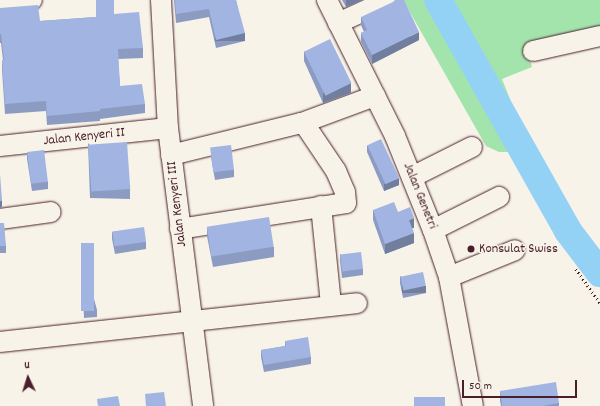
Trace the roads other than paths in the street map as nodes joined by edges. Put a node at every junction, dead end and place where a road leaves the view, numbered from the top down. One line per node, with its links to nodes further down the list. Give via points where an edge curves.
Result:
1 (32, 0): 5 (street)
2 (161, 0): 11 (street, Jalan Kenyeri III)
3 (327, 0): 6 (street, Jalan Genetri)
4 (388, 0): 6 (street)
5 (0, 2)
6 (338, 23): 9 (street, Jalan Genetri)
7 (600, 36): 8 (street)
8 (533, 51)
9 (375, 96): 10 (street); 15 (street, Jalan Genetri)
10 (302, 123): 14 (street, via 275,127); 17 (street, via 336,171 345,192 346,203)
11 (168, 128): 12 (street, Jalan Kenyeri II); 14 (street, Jalan Kenyeri III)
12 (0, 146)
13 (472, 148): 15 (street)
14 (171, 155): 20 (street, Jalan Kenyeri III)
15 (412, 177): 21 (street, Jalan Genetri)
16 (499, 197): 21 (street)
17 (320, 206): 20 (street); 25 (street)
18 (51, 212): 19 (street)
19 (0, 219)
20 (180, 229): 26 (street, Jalan Kenyeri III)
21 (433, 230): 23 (street, Jalan Genetri)
22 (515, 250): 23 (street)
23 (449, 277): 29 (street, Jalan Genetri)
24 (357, 303): 25 (street)
25 (332, 305): 26 (street)
26 (191, 322): 27 (street); 28 (street, Jalan Kenyeri III)
27 (0, 342)
28 (203, 406)
29 (473, 406)

